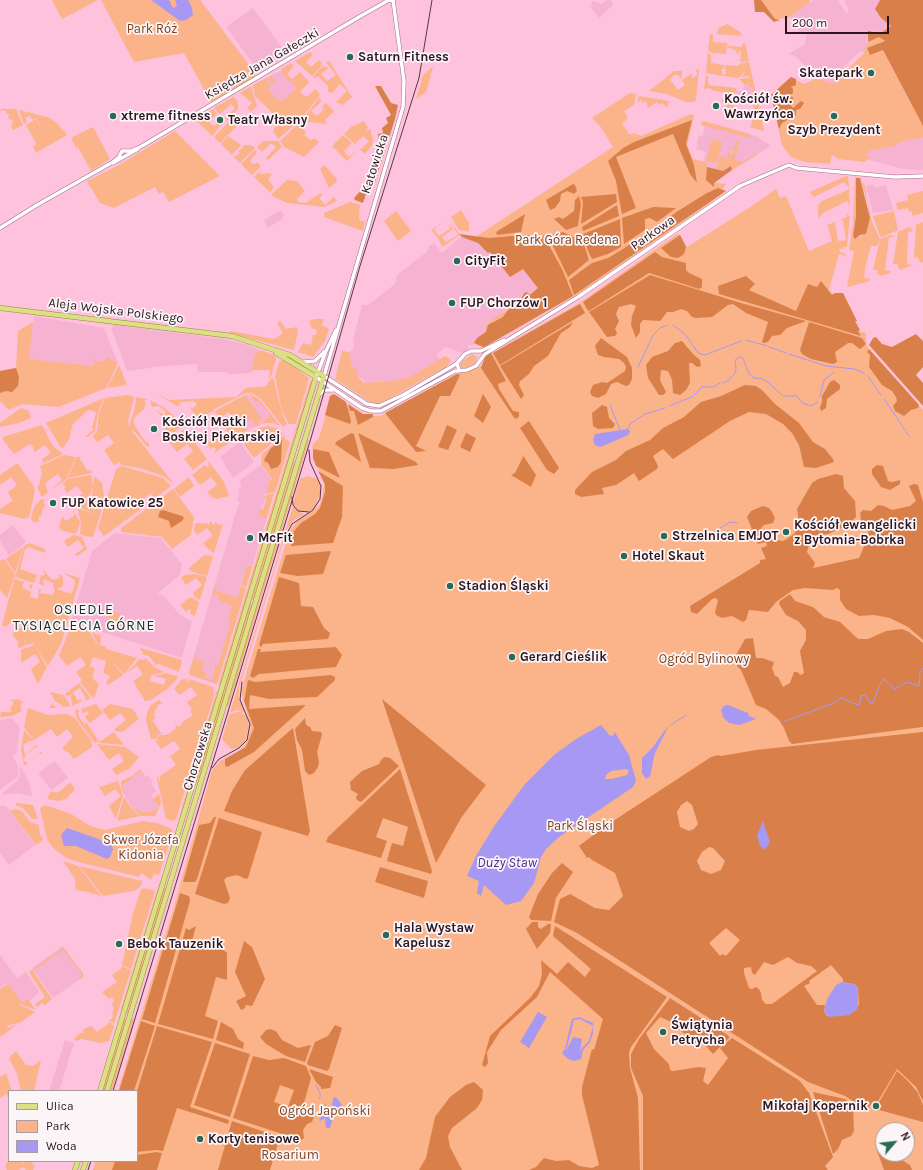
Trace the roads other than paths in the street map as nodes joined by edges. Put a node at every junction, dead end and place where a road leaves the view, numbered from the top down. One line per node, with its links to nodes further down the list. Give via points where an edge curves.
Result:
1 (393, 0): 2 (street, Księdza Jana Gałeczki); 7 (street, Katowicka, via 404,80 403,107)
2 (127, 153): 3 (street); 3 (street, via 122,151)
3 (122, 156): 5 (street)
4 (923, 176): 9 (street, Parkowa, via 900,177 796,168 789,165 731,191 584,293)
5 (0, 228)
6 (0, 308): 8 (main road, Aleja Wojska Polskiego)
7 (336, 330): 10 (street, Katowicka); 17 (street, Katowicka)
8 (229, 337): 12 (main road, Aleja Wojska Polskiego, via 287,353); 18 (main road, Aleja Wojska Polskiego, via 280,354)
9 (511, 337): 11 (street, Parkowa, via 481,351); 13 (street, Parkowa, via 484,355)
10 (326, 351): 12 (street, via 315,361); 16 (street, Katowicka)
11 (475, 351): 13 (street); 14 (street, Parkowa, via 465,354)
12 (304, 362): 16 (main road, Aleja Wojska Polskiego)
13 (480, 363): 15 (street, via 468,370)
14 (456, 364): 15 (street); 17 (street, via 379,406 367,404)
15 (459, 370): 20 (street, via 381,411 371,412 363,409)
16 (319, 372): 17 (main road, Aleja Wojska Polskiego); 18 (street, Katowicka)
17 (324, 376): 19 (main road, Katowicka)
18 (316, 377): 19 (street, Aleja Wojska Polskiego); 23 (main road, Katowicka)
19 (322, 382): 20 (street); 21 (main road, Katowicka)
20 (334, 390): 21 (street, via 323,391)
21 (316, 400): 22 (main road, Katowicka)
22 (308, 426): 24 (main road, Chorzowska)
23 (292, 455): 24 (main road); 25 (main road, Katowicka)
24 (299, 457): 27 (main road, Chorzowska)
25 (284, 483): 26 (main road, Chorzowska)
26 (248, 600): 27 (main road); 29 (main road, Chorzowska)
27 (256, 603): 28 (main road, Chorzowska)
28 (200, 786): 29 (main road); 31 (main road, Chorzowska)
29 (192, 789): 30 (main road, Chorzowska)
30 (187, 803): 31 (main road); 32 (main road, Chorzowska)
31 (195, 805): 33 (main road, Chorzowska)
32 (182, 820): 33 (main road); 34 (main road, Chorzowska)
33 (189, 822): 35 (main road, Chorzowska)
34 (123, 1016): 35 (main road); 36 (main road, Chorzowska)
35 (130, 1018): 37 (main road, Chorzowska)
36 (100, 1090)
37 (107, 1090)

